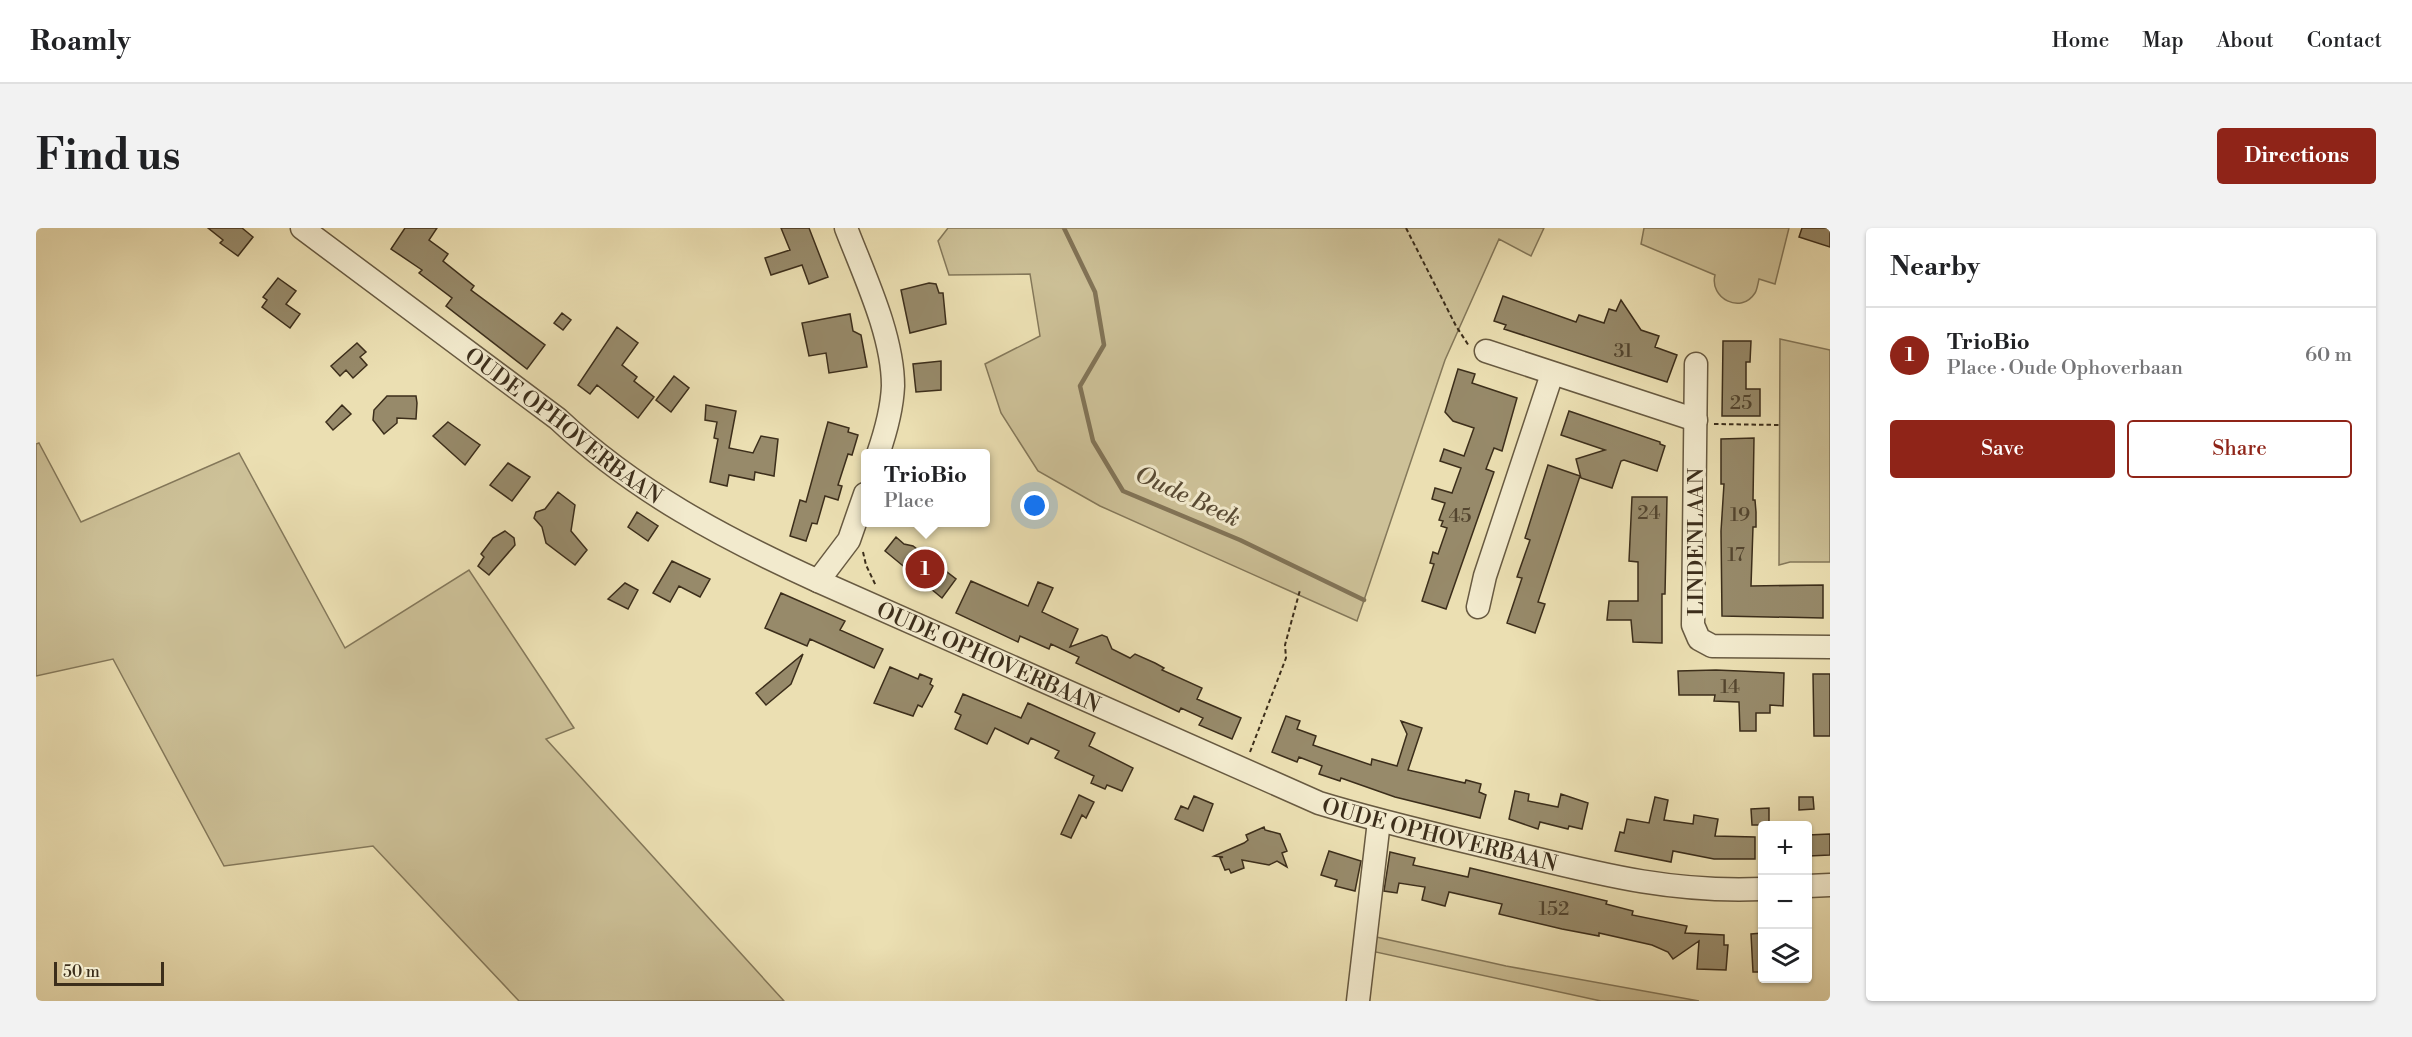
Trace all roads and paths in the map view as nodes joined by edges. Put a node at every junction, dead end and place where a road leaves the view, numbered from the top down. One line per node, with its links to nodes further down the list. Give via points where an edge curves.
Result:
1 (302, 228): 12 (street, OUDE OPHOVERBAAN, via 558,419 593,452 688,516 752,552)
2 (846, 228): 9 (street, via 877,311 889,358 893,385 889,420)
3 (1406, 228): 4 (path, via 1467,345)
4 (1486, 351): 6 (street)
5 (1696, 364): 7 (street, LINDENLAAN)
6 (1552, 374): 7 (street); 15 (street)
7 (1695, 420): 8 (path, via 1703,424); 16 (street, LINDENLAAN, via 1693,625 1700,639 1712,646)
8 (1780, 425)
9 (879, 449)
10 (861, 507): 11 (street)
11 (857, 520): 12 (street, via 849,540); 14 (path, via 866,565)
12 (818, 581): 17 (street, OUDE OPHOVERBAAN)
13 (1300, 590): 17 (path, via 1285,645 1286,658)
14 (881, 593)
15 (1478, 607)
16 (1830, 647)
17 (1242, 771): 18 (street, OUDE OPHOVERBAAN, via 1319,803)
18 (1379, 821): 21 (street, OUDE OPHOVERBAAN, via 1628,881 1721,891); 22 (street)
19 (1830, 885): 20 (street)
20 (1812, 886)
21 (1758, 889)
22 (1358, 1001)

